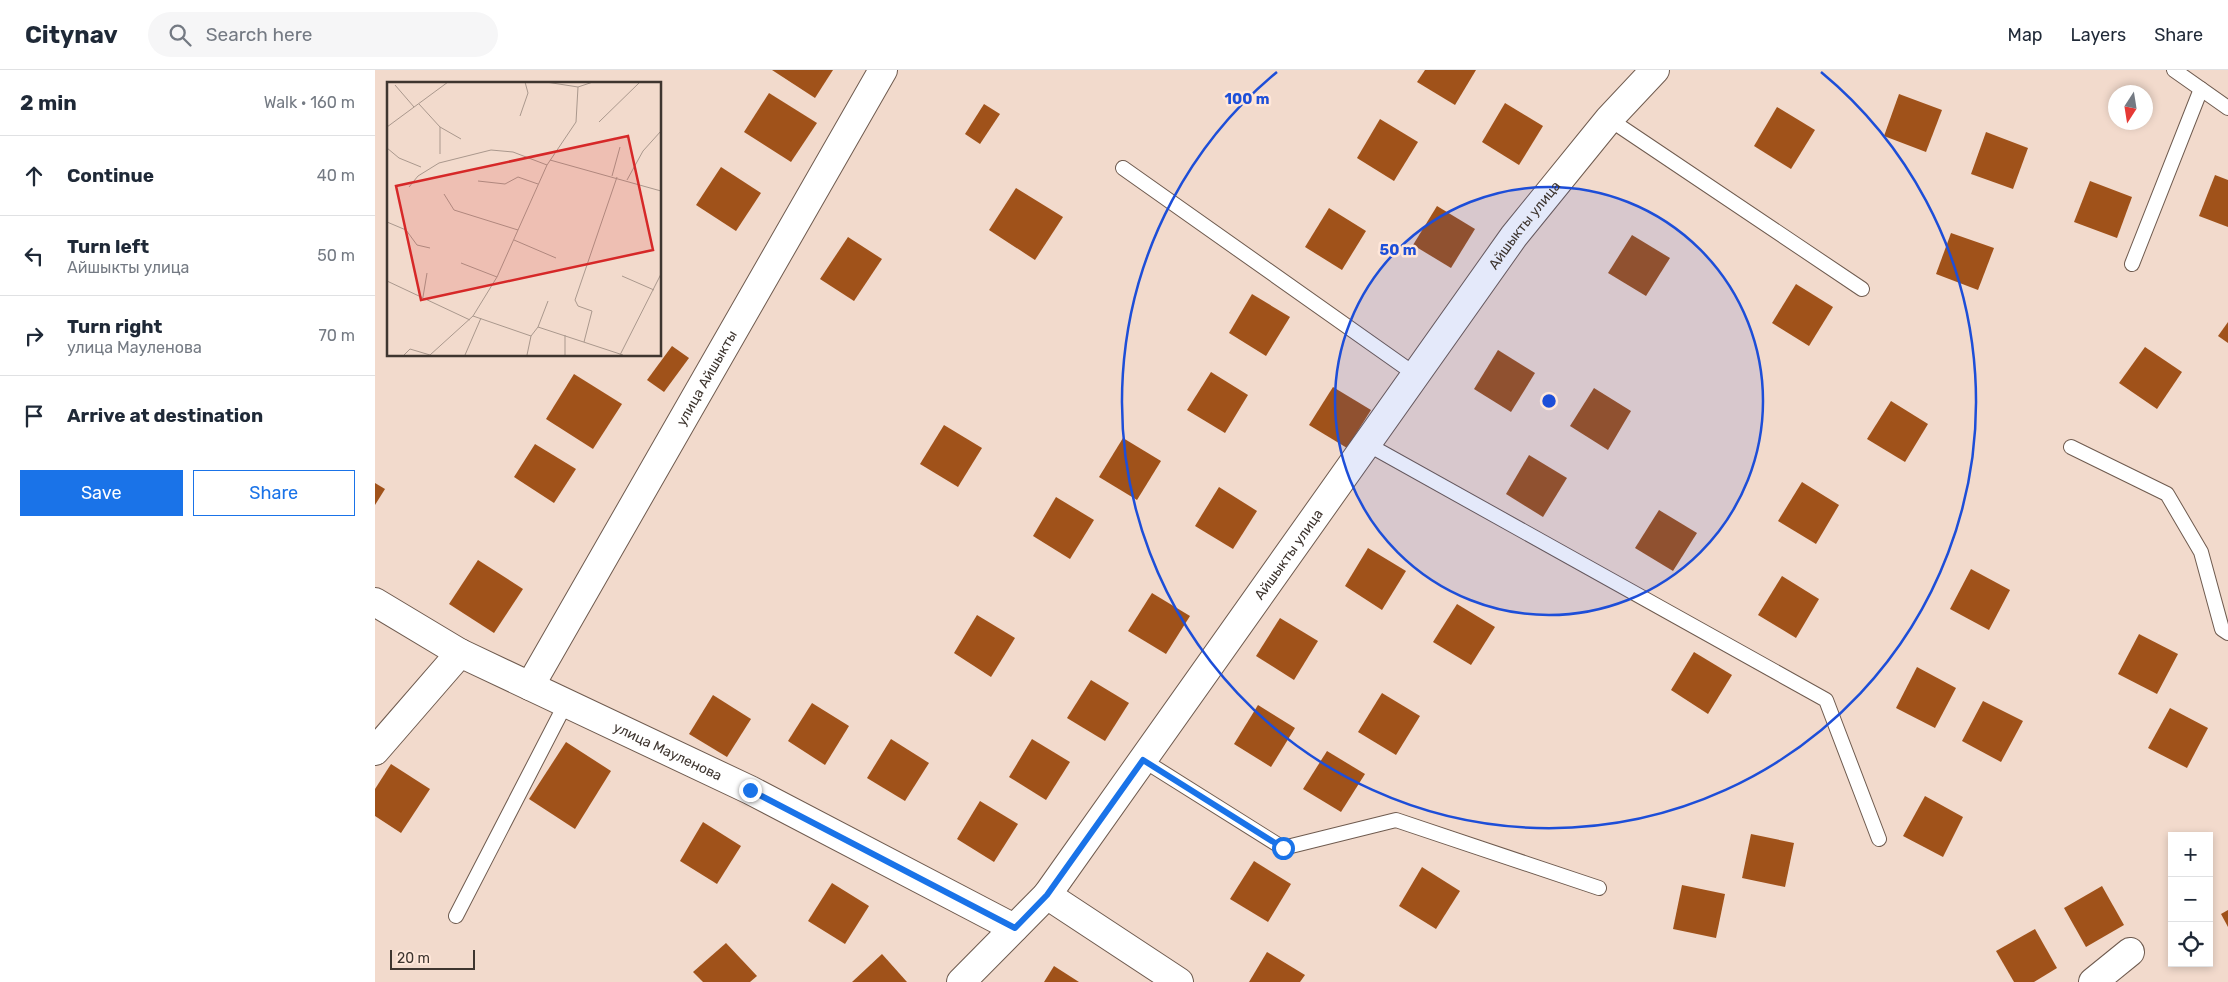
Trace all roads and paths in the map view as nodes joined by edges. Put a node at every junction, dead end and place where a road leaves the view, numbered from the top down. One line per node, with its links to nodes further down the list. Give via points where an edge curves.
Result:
1 (883, 70): 16 (street, улица Айшыкты)
2 (1655, 70): 6 (street, Айшыкты улица)
3 (2173, 70): 4 (lane)
4 (2201, 89): 5 (lane); 8 (lane)
5 (2228, 108)
6 (1609, 119): 9 (lane); 10 (street, Айшыкты улица, via 1514,236)
7 (1123, 168): 10 (lane)
8 (2132, 264)
9 (1862, 289)
10 (1415, 375): 11 (street, Айшыкты улица)
11 (1367, 444): 19 (street, Айшыкты улица); 20 (lane, via 1826,700)
12 (2071, 447): 14 (lane, via 2167,494 2201,552 2222,629)
13 (375, 602): 15 (street, улица Мауленова)
14 (2228, 633)
15 (460, 653): 16 (street, улица Мауленова); 18 (street)
16 (529, 686): 17 (street, улица Мауленова)
17 (565, 703): 23 (lane); 24 (street, улица Мауленова, via 750,790)
18 (375, 750)
19 (1143, 760): 21 (lane, via 1283,848 1396,820); 22 (street, Айшыкты улица)
20 (1879, 839)
21 (1599, 888)
22 (1047, 895): 24 (street, Айшыкты улица); 27 (street)
23 (456, 916)
24 (1015, 928): 26 (street, Айшыкты улица)
25 (2130, 952): 28 (street)
26 (961, 982)
27 (1179, 982)
28 (2093, 982)

